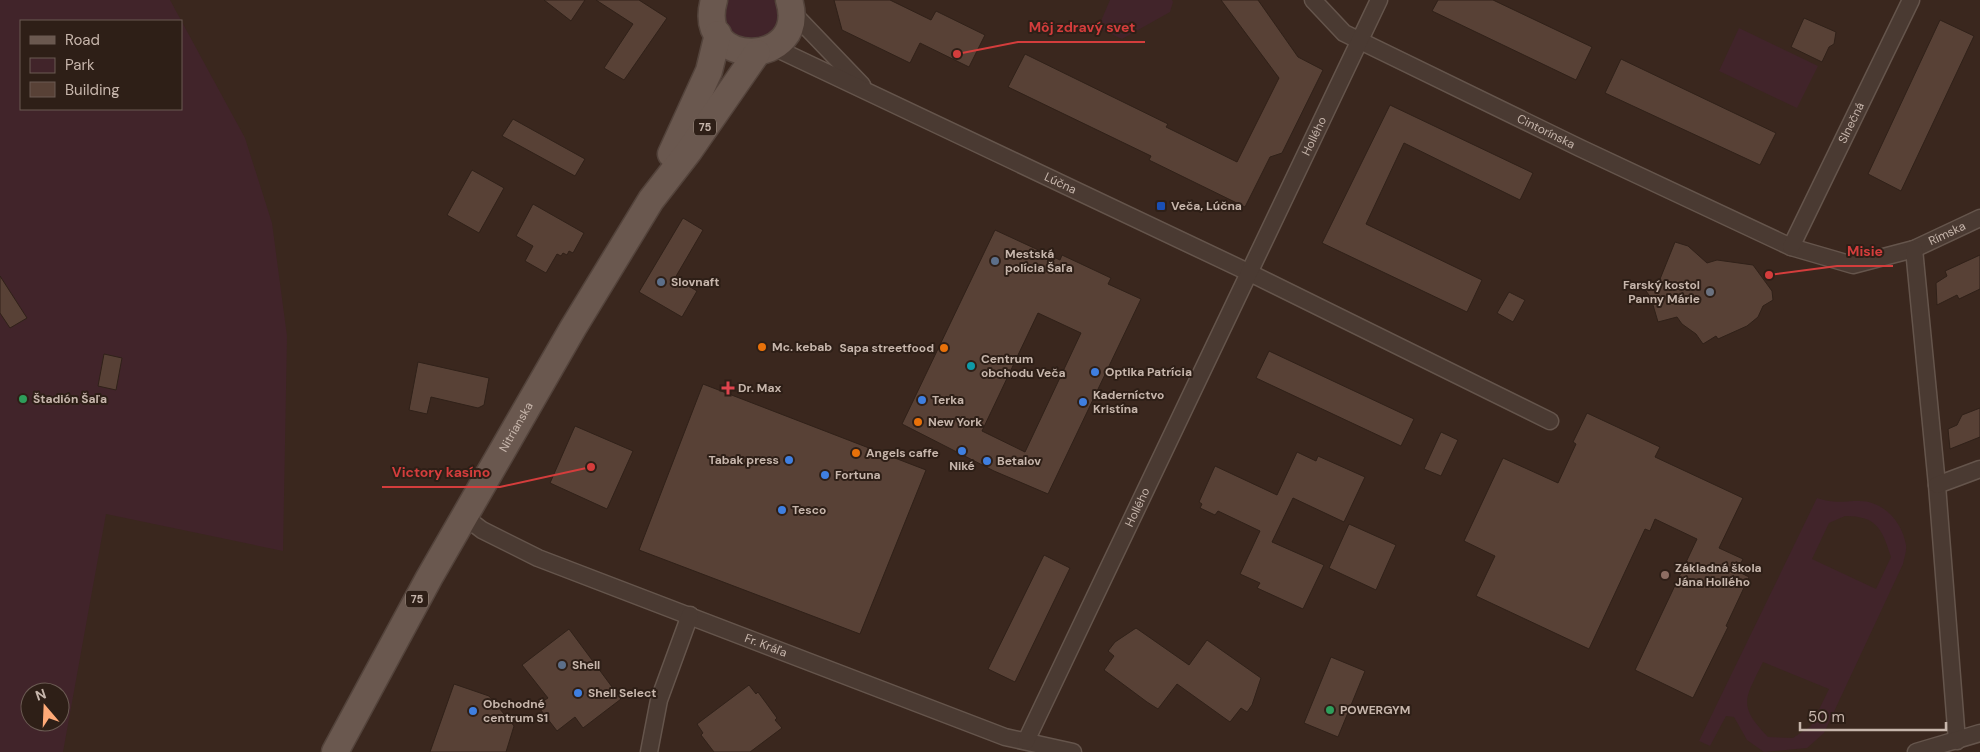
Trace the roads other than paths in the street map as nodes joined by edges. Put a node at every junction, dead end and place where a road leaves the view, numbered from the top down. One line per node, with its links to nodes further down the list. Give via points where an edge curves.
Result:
1 (714, 0): 6 (main road, Nitrianska / 75, via 712,21)
2 (1313, 0): 7 (street, Cintorínska, via 1344,33)
3 (1379, 0): 7 (street, Hollého)
4 (1911, 0): 12 (street, Slnečná)
5 (790, 6): 8 (main road, Nitrianska / 75, via 791,20 785,35); 9 (street, Lúčna)
6 (718, 34): 8 (main road, via 734,49); 10 (main road, Nitrianska / 75, via 709,71)
7 (1359, 40): 12 (street, Cintorínska); 14 (street, Hollého)
8 (765, 50): 9 (street, Lúčna); 10 (main road, Nitrianska / 75)
9 (869, 92): 14 (street, Lúčna)
10 (650, 200): 18 (main road, Nitrianska / 75)
11 (1980, 218): 13 (street, Rímska)
12 (1791, 246): 13 (street, Cintorínska, via 1853,265)
13 (1914, 249): 17 (street)
14 (1250, 273): 15 (street); 21 (street, Hollého)
15 (1550, 421)
16 (1980, 469): 17 (street)
17 (1937, 485): 22 (street)
18 (465, 517): 19 (street, Fr. Kráľa, via 482,530 538,558); 23 (main road, Nitrianska / 75)
19 (690, 615): 21 (street, Fr. Kráľa, via 919,706); 24 (street, via 659,700)
20 (1980, 733): 22 (street)
21 (1026, 741): 25 (street, Fr. Kráľa)
22 (1957, 741): 26 (street)
23 (340, 743)
24 (649, 752)
25 (1073, 752)
26 (1916, 752)

